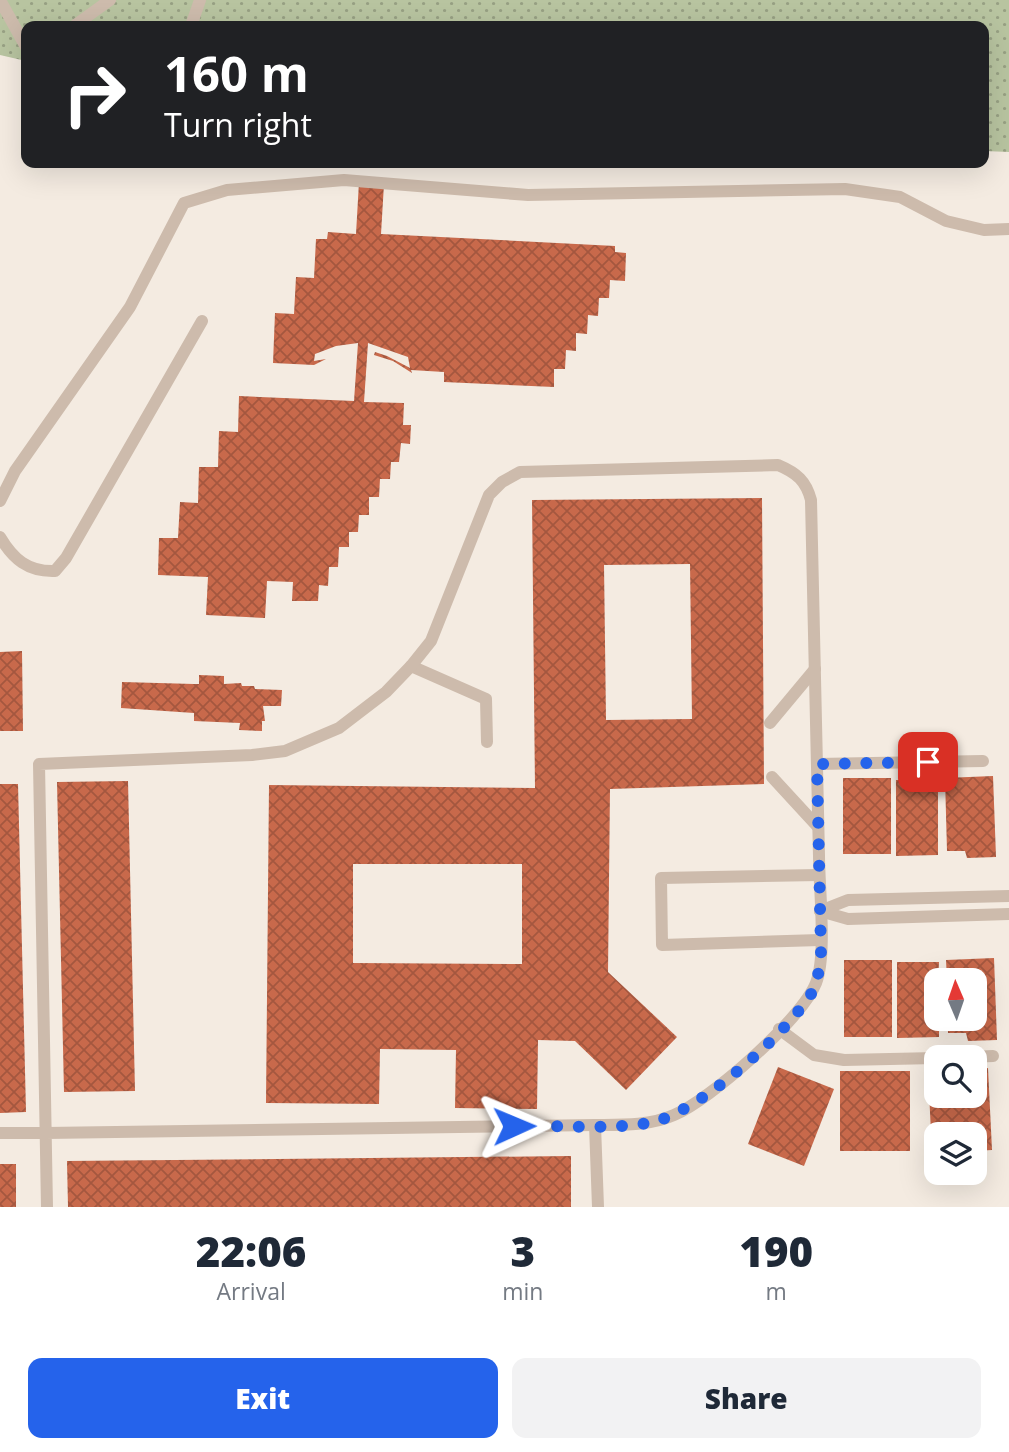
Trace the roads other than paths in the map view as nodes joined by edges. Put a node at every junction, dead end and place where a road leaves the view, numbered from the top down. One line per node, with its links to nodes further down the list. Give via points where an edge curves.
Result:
1 (110, 0): 4 (lane)
2 (200, 0): 5 (lane)
3 (0, 1): 6 (lane)
4 (81, 21)
5 (193, 21)
6 (21, 38)
7 (1009, 229): 9 (lane, via 984,230 946,221 900,197 845,189 528,195 344,180 227,190 184,203 130,307 15,471)
8 (202, 321): 10 (lane, via 55,571 12,558)
9 (0, 501)
10 (0, 537)
11 (411, 666): 12 (lane, via 431,640 489,495 520,472 778,465 794,471 807,485 811,500); 14 (lane, via 486,699); 30 (lane, via 339,728 285,751 39,764)
12 (815, 669): 13 (lane); 16 (lane)
13 (771, 723)
14 (487, 742)
15 (983, 761): 16 (lane)
16 (817, 764): 18 (lane)
17 (772, 777): 18 (lane)
18 (818, 827): 19 (lane)
19 (819, 875): 21 (lane); 23 (lane, via 661,878 661,892 662,945)
20 (1009, 896): 21 (lane, via 848,900)
21 (820, 911): 22 (lane, via 848,919); 23 (lane)
22 (1009, 914)
23 (820, 940): 24 (lane, via 817,980)
24 (779, 1029): 27 (lane, via 814,1055 844,1060); 28 (lane, via 727,1080 675,1115 650,1122)
25 (987, 1056): 26 (lane)
26 (993, 1056)
27 (924, 1058)
28 (595, 1125): 30 (lane); 32 (lane)
29 (0, 1133): 30 (lane)
30 (46, 1133): 31 (lane)
31 (47, 1207)
32 (598, 1207)

